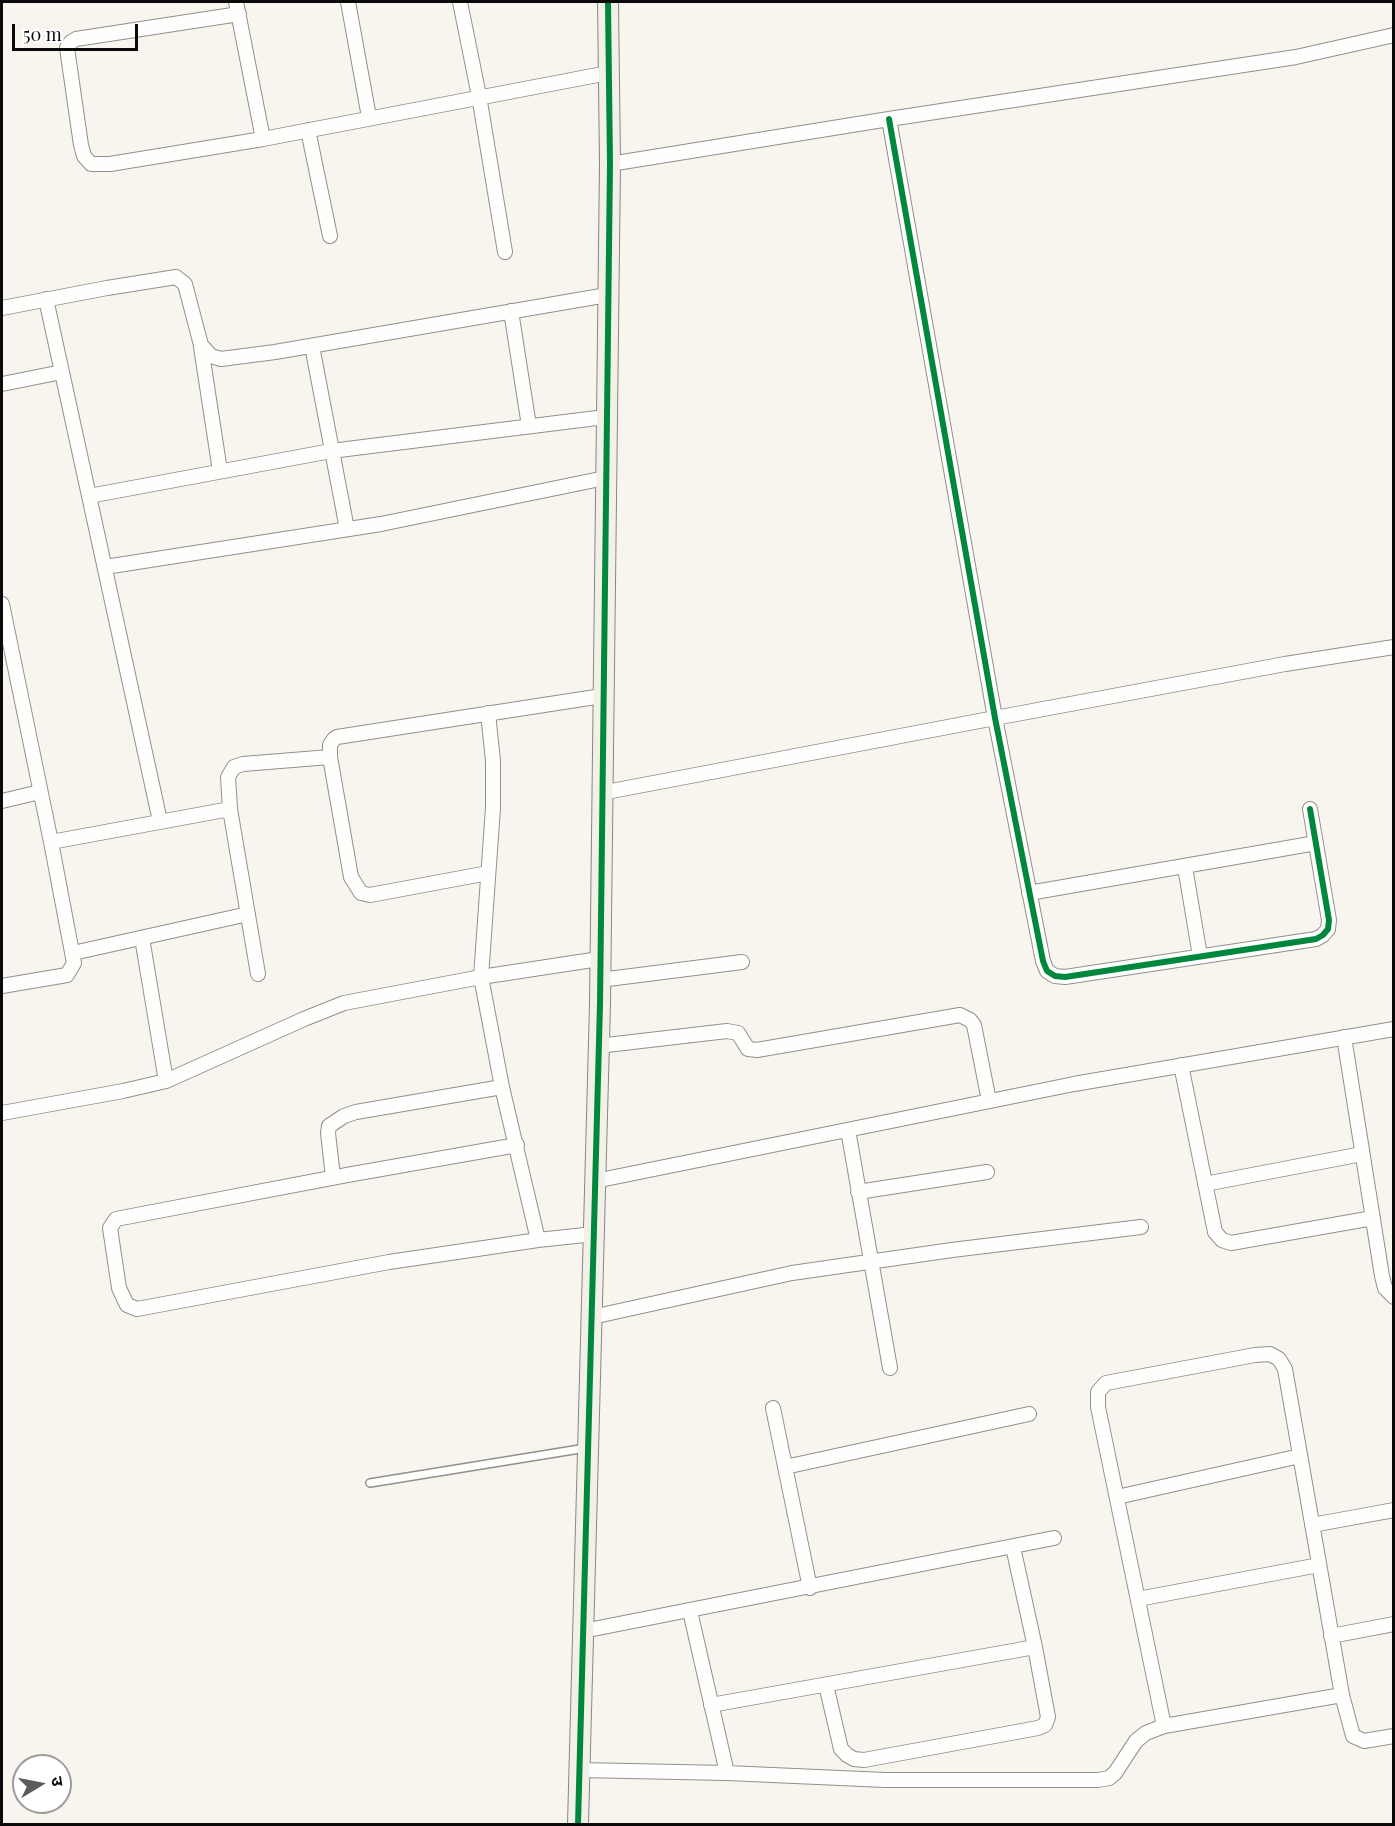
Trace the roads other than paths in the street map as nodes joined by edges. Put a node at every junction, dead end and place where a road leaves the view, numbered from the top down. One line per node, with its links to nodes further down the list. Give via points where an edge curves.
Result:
1 (348, 2): 8 (street)
2 (460, 2): 7 (street)
3 (608, 2): 6 (street)
4 (238, 8): 11 (street); 11 (street, via 71,42 68,55 81,145 84,156 97,165)
5 (1394, 35): 9 (street, via 1296,57)
6 (608, 73): 7 (street); 12 (street)
7 (479, 96): 8 (street); 14 (street)
8 (369, 117): 10 (street)
9 (889, 119): 12 (street); 36 (street)
10 (308, 130): 11 (street); 13 (street)
11 (263, 139)
12 (610, 164): 15 (street)
13 (330, 236)
14 (505, 252)
15 (607, 295): 18 (street); 23 (street)
16 (46, 299): 17 (street); 19 (street, via 176,277 185,284); 21 (street)
17 (2, 308)
18 (511, 311): 20 (street); 24 (street)
19 (201, 345): 20 (street, via 211,356 221,359); 26 (street)
20 (312, 346): 25 (street)
21 (62, 372): 22 (street); 28 (street)
22 (2, 384)
23 (605, 417): 24 (street); 27 (street)
24 (529, 426): 25 (street)
25 (331, 451): 26 (street); 29 (street)
26 (220, 471): 28 (street)
27 (605, 478): 29 (street); 34 (street)
28 (89, 496): 30 (street)
29 (347, 529): 30 (street)
30 (105, 567): 43 (street)
31 (2, 604): 33 (street)
32 (1394, 647): 36 (street)
33 (8, 669): 38 (street)
34 (602, 696): 35 (street); 39 (street)
35 (488, 713): 37 (street, via 337,737 330,745); 47 (street, via 493,785)
36 (995, 718): 39 (street); 48 (street)
37 (330, 757): 41 (street, via 234,767 228,777); 47 (street, via 351,877 361,893 370,895)
38 (40, 792): 40 (street); 44 (street)
39 (601, 793): 53 (street)
40 (2, 801)
41 (230, 809): 43 (street); 49 (street)
42 (1310, 809): 45 (street)
43 (160, 821): 44 (street)
44 (51, 842): 51 (street)
45 (1316, 843): 46 (street); 52 (street, via 1329,920 1323,935)
46 (1185, 867): 48 (street); 52 (street)
47 (488, 873): 56 (street)
48 (1029, 893): 52 (street, via 1043,961 1047,971 1055,976)
49 (248, 914): 50 (street); 55 (street)
50 (142, 938): 51 (street); 63 (street)
51 (73, 953): 58 (street, via 74,963 67,975)
52 (1200, 956)
53 (599, 959): 56 (street); 57 (street)
54 (742, 962): 57 (street)
55 (258, 974)
56 (481, 977): 63 (street, via 344,1003); 64 (street)
57 (600, 980): 61 (street)
58 (2, 986)
59 (1394, 1029): 60 (street)
60 (1344, 1037): 62 (street); 69 (street)
61 (598, 1046): 65 (street, via 727,1031 738,1033 748,1049 757,1050 960,1015 974,1025); 72 (street)
62 (1181, 1065): 65 (street); 73 (street)
63 (166, 1081): 66 (street)
64 (502, 1087): 68 (street); 71 (street, via 344,1116 329,1126)
65 (989, 1101): 67 (street)
66 (2, 1113)
67 (848, 1130): 72 (street); 74 (street)
68 (517, 1145): 71 (street); 78 (street)
69 (1362, 1154): 73 (street); 75 (street)
70 (987, 1172): 74 (street)
71 (333, 1178): 78 (street, via 116,1219 110,1228 123,1300 137,1309 389,1262)
72 (595, 1181): 77 (street)
73 (1205, 1184): 75 (street, via 1215,1232 1231,1243)
74 (858, 1192): 79 (street)
75 (1373, 1218): 80 (street, via 1385,1288)
76 (1141, 1227): 79 (street)
77 (594, 1234): 78 (street); 81 (street)
78 (538, 1240)
79 (870, 1261): 81 (street, via 792,1273); 82 (street)
80 (1394, 1296)
81 (591, 1317): 85 (street)
82 (890, 1368)
83 (773, 1408): 87 (street)
84 (1029, 1414): 87 (street)
85 (588, 1447): 88 (lane); 99 (street)
86 (1300, 1456): 89 (street); 89 (street, via 1285,1369 1270,1354 1106,1383 1098,1392 1098,1407); 91 (street)
87 (785, 1467): 95 (street)
88 (370, 1484)
89 (1117, 1497): 96 (street)
90 (1394, 1510): 91 (street)
91 (1312, 1525): 94 (street)
92 (1054, 1538): 93 (street)
93 (1013, 1546): 95 (street); 101 (street)
94 (1319, 1565): 96 (street); 100 (street)
95 (810, 1588): 97 (street)
96 (1138, 1599): 105 (street)
97 (690, 1611): 99 (street); 104 (street)
98 (1394, 1624): 100 (street)
99 (584, 1631): 107 (street)
100 (1331, 1636): 103 (street)
101 (1035, 1647): 102 (street); 102 (street, via 1048,1717 1045,1725 864,1760 854,1759 841,1749)
102 (826, 1685): 104 (street)
103 (1342, 1695): 105 (street); 106 (street, via 1353,1736 1364,1741)
104 (711, 1705): 108 (street)
105 (1164, 1726): 108 (street, via 1136,1741 1115,1773 1098,1780 885,1780)
106 (1394, 1736)
107 (580, 1770): 108 (street); 109 (street)
108 (727, 1773)
109 (578, 1824)

